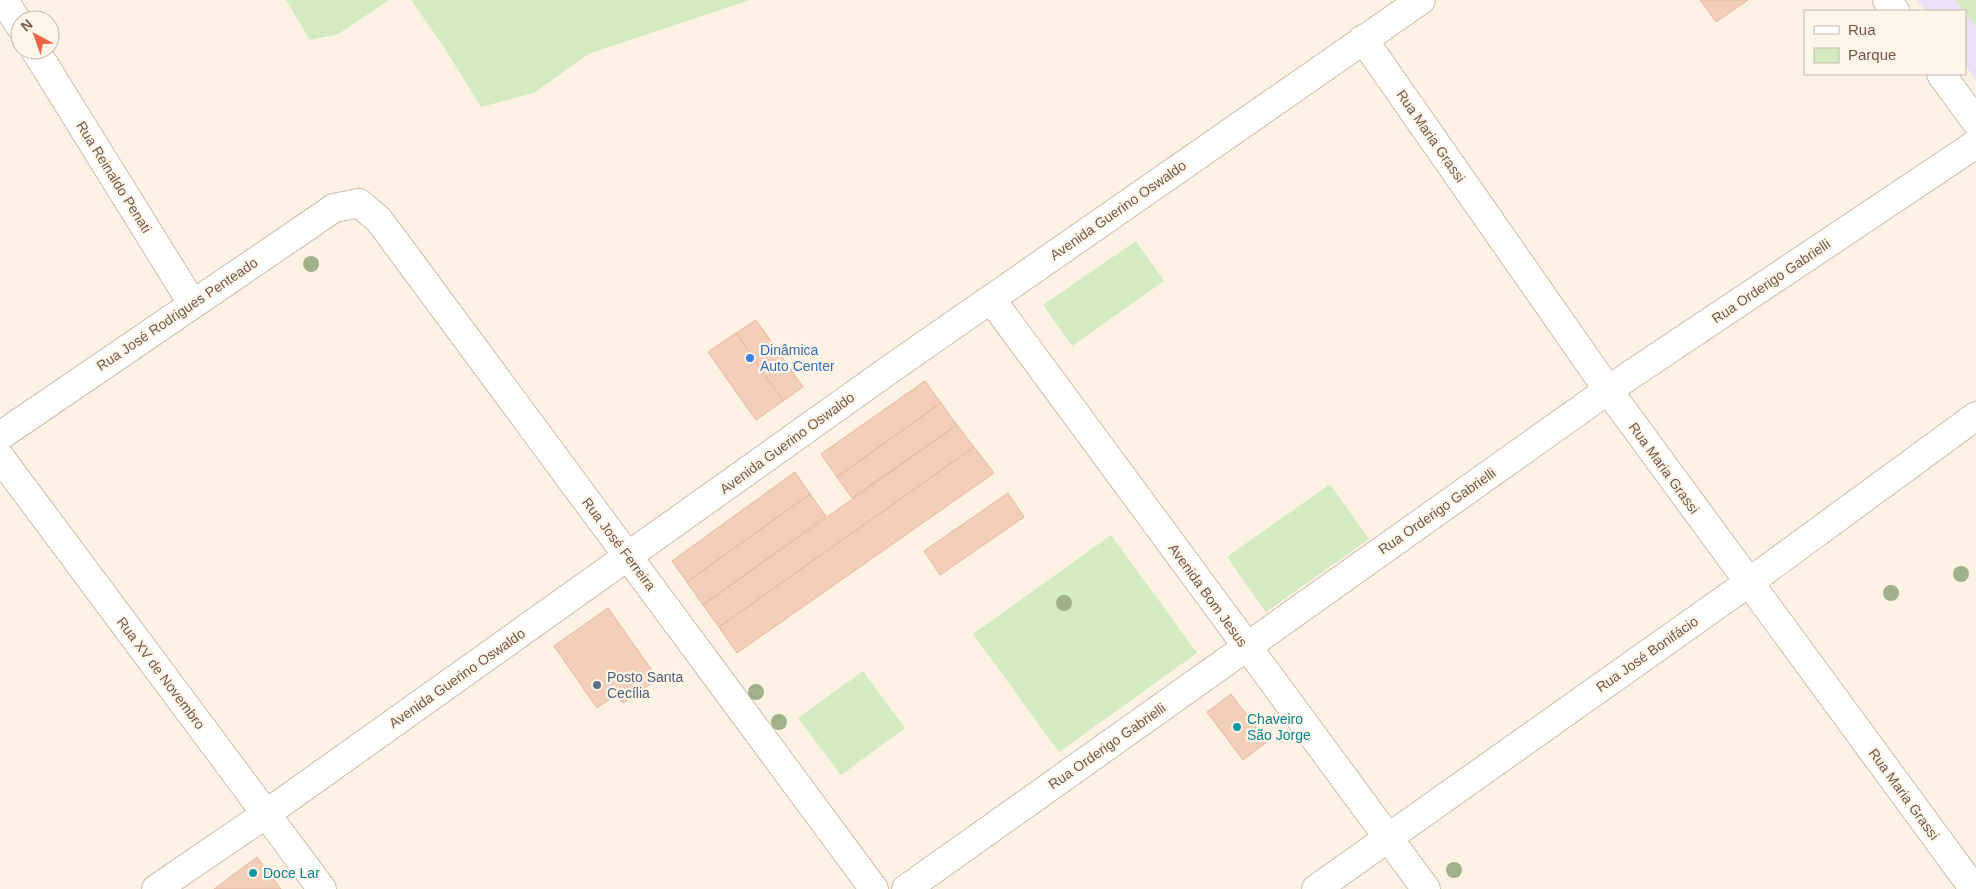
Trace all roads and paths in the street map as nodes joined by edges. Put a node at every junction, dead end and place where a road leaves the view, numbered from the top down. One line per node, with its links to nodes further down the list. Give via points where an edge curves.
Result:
1 (1420, 0): 2 (street, Avenida Guerino Oswaldo)
2 (1363, 39): 8 (street, Avenida Guerino Oswaldo); 10 (street, Rua Maria Grassi)
3 (41, 60): 9 (street, Rua Reinaldo Penati)
4 (1942, 75): 5 (street)
5 (1976, 122)
6 (1976, 144): 10 (street, Rua Orderigo Gabrielli)
7 (359, 204): 9 (street, Rua José Rodrigues Penteado, via 334,208); 14 (street, Rua José Ferreira, via 378,220)
8 (991, 299): 14 (street, Avenida Guerino Oswaldo); 16 (street, Avenida Bom Jesus)
9 (192, 303): 12 (street, Rua José Rodrigues Penteado)
10 (1608, 390): 15 (street, Rua Maria Grassi); 16 (street, Rua Orderigo Gabrielli)
11 (1976, 416): 15 (street, Rua José Bonifácio)
12 (0, 436)
13 (0, 457): 17 (street, Rua XV de Novembro)
14 (628, 556): 17 (street, Avenida Guerino Oswaldo); 21 (street, Rua José Ferreira)
15 (1748, 583): 18 (street, Rua José Bonifácio); 25 (street, Rua Maria Grassi)
16 (1246, 647): 18 (street, Avenida Bom Jesus); 22 (street, Rua Orderigo Gabrielli)
17 (266, 814): 19 (street, Avenida Guerino Oswaldo); 20 (street, Rua XV de Novembro)
18 (1388, 836): 23 (street, Rua José Bonifácio); 24 (street, Avenida Bom Jesus)
19 (156, 889)
20 (322, 889)
21 (874, 889)
22 (906, 889)
23 (1316, 889)
24 (1426, 889)
25 (1974, 889)

